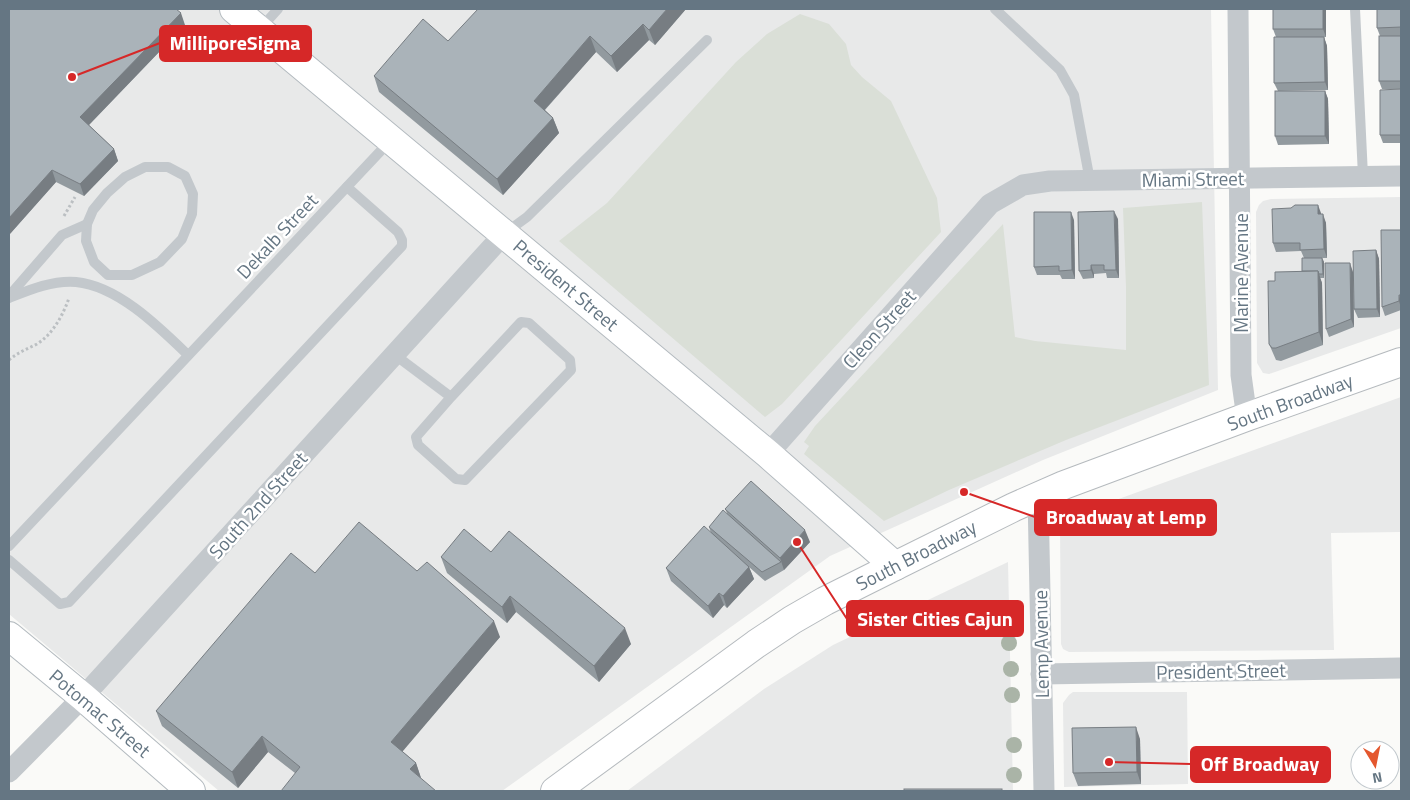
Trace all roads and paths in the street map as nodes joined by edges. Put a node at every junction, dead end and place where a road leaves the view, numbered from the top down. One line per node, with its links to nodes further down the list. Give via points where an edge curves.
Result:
1 (278, 9): 6 (lane)
2 (995, 9): 12 (lane, via 1060,70 1074,95)
3 (1238, 9): 11 (street, Marine Avenue)
4 (1356, 9): 9 (lane)
5 (236, 10): 6 (street, President Street)
6 (259, 30): 8 (street, President Street)
7 (707, 40): 16 (lane, via 527,217)
8 (391, 140): 13 (lane, Dekalb Street); 16 (street, President Street)
9 (1363, 176): 10 (street, Miami Street); 11 (street, Miami Street)
10 (1401, 176)
11 (1240, 178): 12 (street, Miami Street); 24 (street, Marine Avenue, via 1241,375)
12 (1090, 181): 14 (street, Miami Street, via 1050,181 1023,186)
13 (347, 187): 20 (lane, Dekalb Street); 28 (lane, via 398,232 402,246 69,602 60,604)
14 (990, 204): 25 (street, Cleon Street)
15 (87, 224): 17 (lane, via 86,241 94,262); 17 (lane, via 106,193 125,177 146,167 168,166 185,176 193,194 192,214 182,238 160,262 132,275); 19 (lane, via 62,235)
16 (504, 234): 21 (street, South 2nd Street); 25 (street, President Street)
17 (108, 275): 18 (lane)
18 (104, 290): 19 (lane, via 77,282 59,282); 20 (lane, via 146,315)
19 (9, 297)
20 (188, 355): 27 (lane, Dekalb Street)
21 (395, 355): 23 (lane); 33 (street, South 2nd Street)
22 (1401, 362): 24 (street, South Broadway)
23 (451, 397): 23 (lane, via 520,322 529,323 570,360 571,370 465,480 456,479 418,445 416,436)
24 (1249, 416): 26 (street, South Broadway)
25 (768, 454): 29 (street, President Street)
26 (1038, 496): 29 (street, South Broadway); 32 (street, Lemp Avenue)
27 (9, 546)
28 (9, 560)
29 (894, 566): 36 (street, South Broadway, via 817,606 756,644)
30 (9, 636): 33 (street, Potomac Street)
31 (1401, 668): 32 (street, President Street)
32 (1042, 674): 37 (street, Lemp Avenue)
33 (83, 697): 34 (street, South 2nd Street); 35 (street, Potomac Street)
34 (9, 772)
35 (191, 791)
36 (555, 791)
37 (1044, 791)

